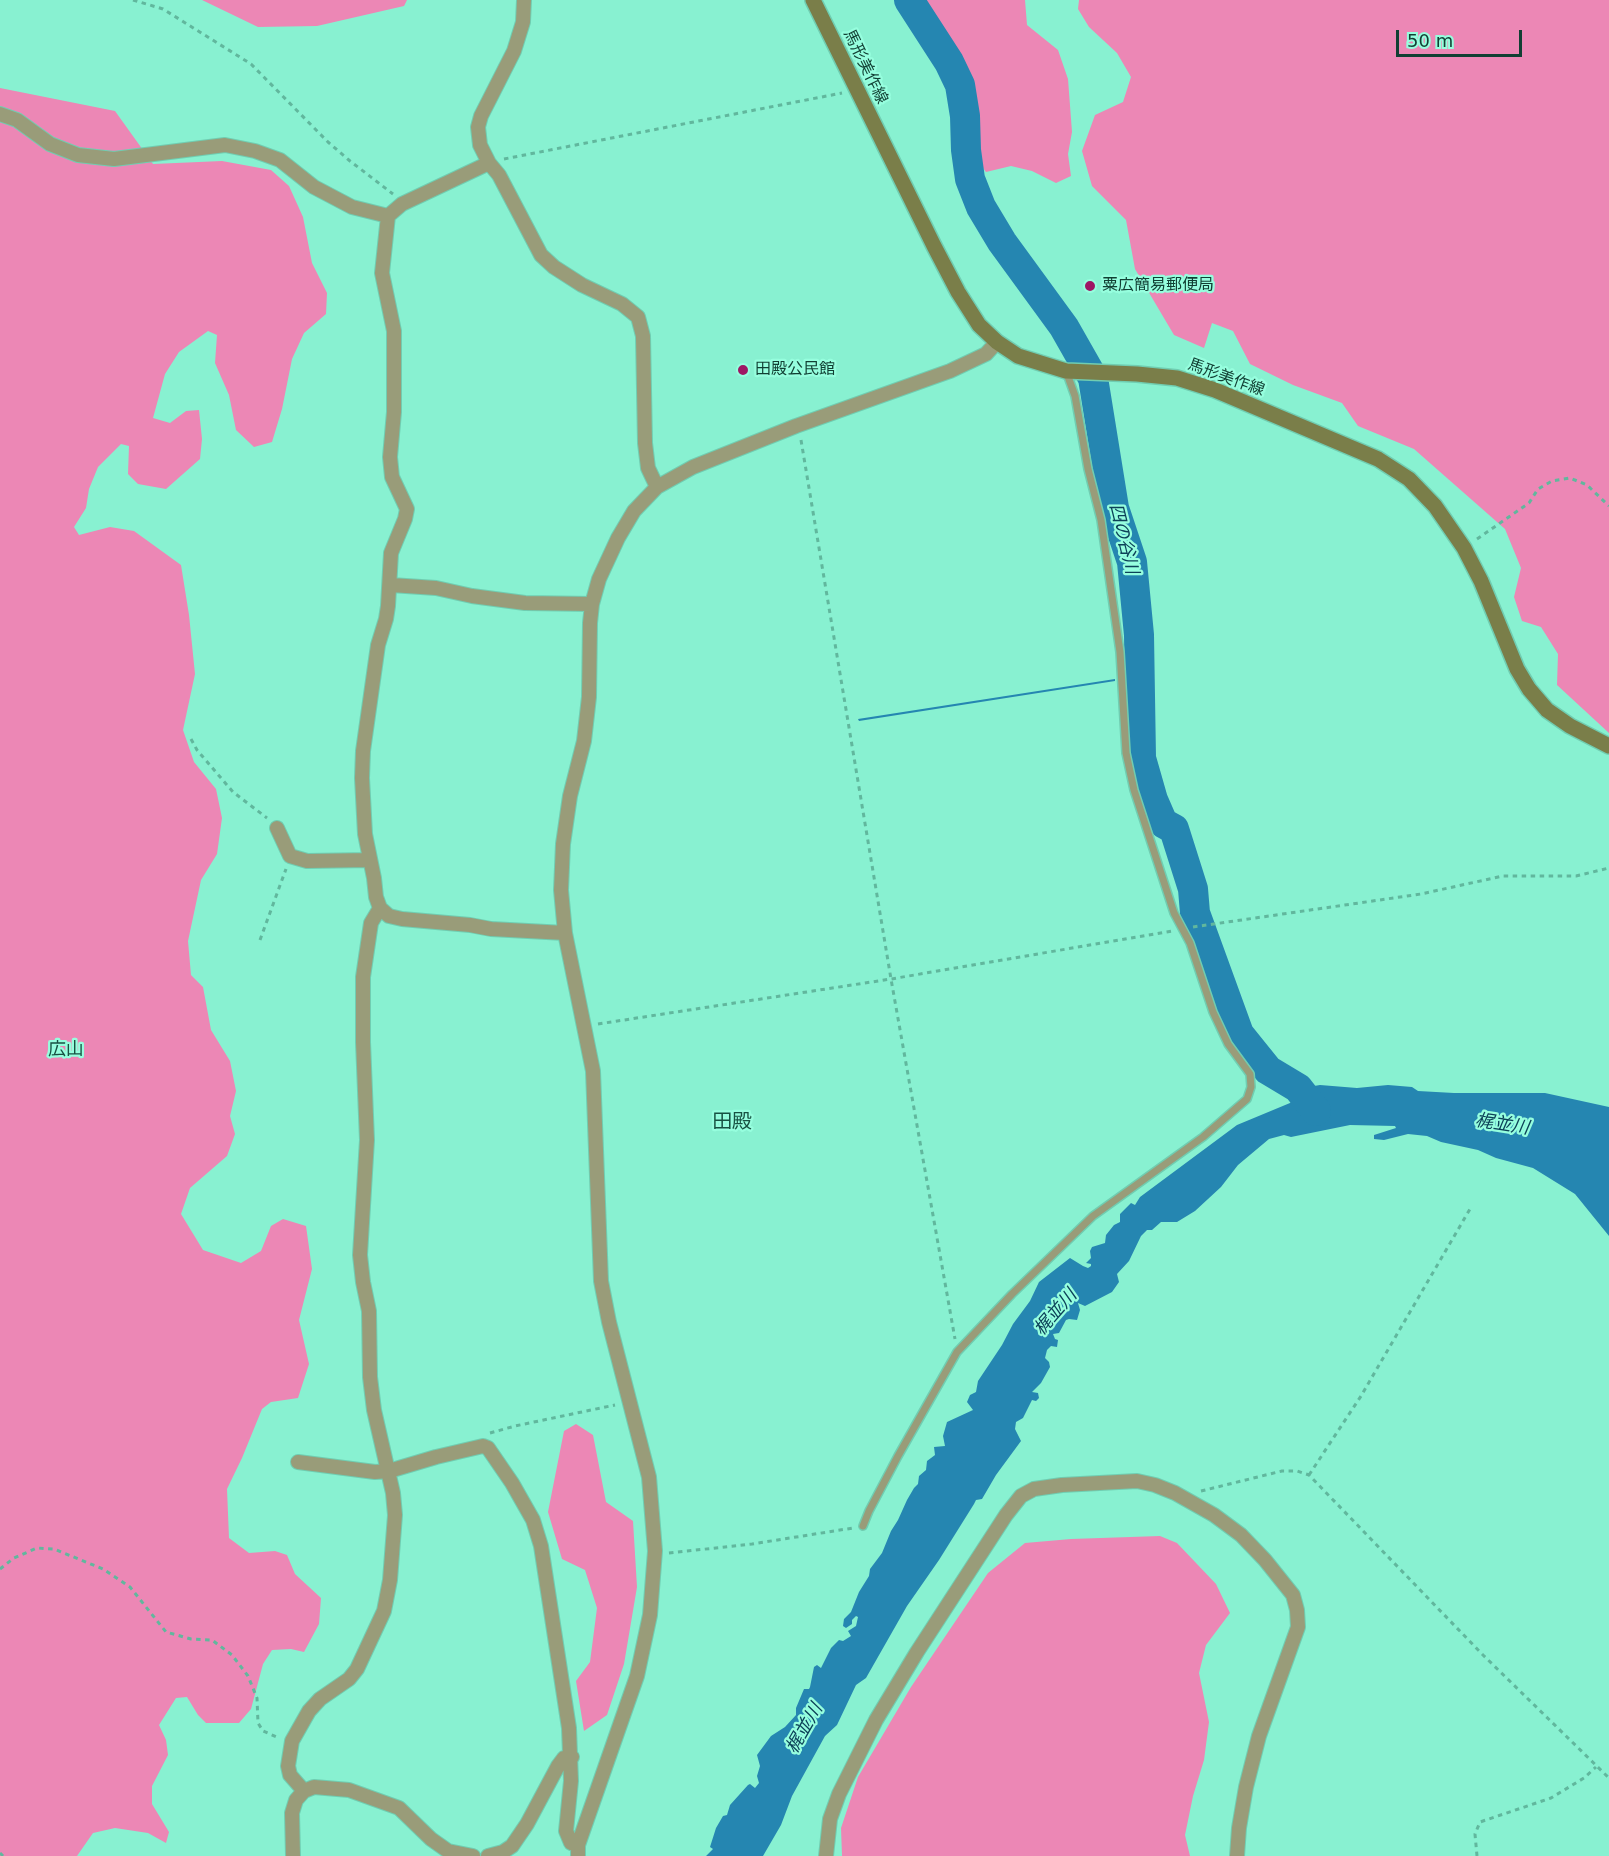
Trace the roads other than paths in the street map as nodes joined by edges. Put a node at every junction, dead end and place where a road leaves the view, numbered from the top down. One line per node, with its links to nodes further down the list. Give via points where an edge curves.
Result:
1 (524, 0): 4 (street, via 523,22 514,51 478,127 480,145)
2 (813, 0): 6 (main road, 馬形美作線, via 958,292 979,325)
3 (0, 114): 5 (street, via 17,120 50,144 78,155 114,159 225,146 255,151 280,160 314,187 352,207)
4 (489, 163): 5 (street, via 402,204); 8 (street, via 541,255 582,285 622,304 638,317 643,336 645,443 648,468)
5 (388, 216): 9 (street, via 382,273 394,331 390,456 392,477 407,509 391,553)
6 (997, 342): 7 (main road, 馬形美作線, via 1018,356); 8 (street, via 986,354 950,371 693,467)
7 (1070, 371): 11 (main road, 馬形美作線, via 1176,378 1215,390 1378,459 1409,479 1435,506 1464,548 1529,689 1547,710); 18 (lane, via 1101,520 1120,652 1126,753 1134,790 1174,913 1185,929 1213,1012 1228,1044 1250,1074 1251,1087 1247,1099 1203,1137 1094,1216 957,1352)
8 (657, 488): 10 (street, via 634,511 618,538)
9 (390, 585): 10 (street, via 436,588 525,603); 13 (street, via 363,751 365,834)
10 (592, 604): 15 (street, via 584,741 563,844 561,890)
11 (1609, 746)
12 (277, 828): 13 (street, via 290,856 308,861)
13 (370, 860): 14 (street)
14 (380, 908): 15 (street, via 389,916 402,919); 17 (street, via 371,923 363,977 366,1140 360,1255 369,1311 374,1410)
15 (565, 933): 21 (street, via 594,1083 602,1281 649,1477 656,1551 650,1615 637,1676)
16 (298, 1462): 17 (street)
17 (389, 1471): 19 (street, via 483,1446 512,1483 533,1520 541,1546); 20 (street, via 395,1515 384,1611 357,1669 309,1711 292,1741 290,1775)
18 (863, 1526)
19 (572, 1757): 21 (street, via 566,1831); 24 (street, via 564,1758 558,1766 512,1846)
20 (304, 1791): 22 (street, via 292,1813); 23 (street, via 314,1786 332,1787 380,1800 399,1808 448,1851)
21 (578, 1851)
22 (293, 1856)
23 (473, 1856)
24 (488, 1856)
25 (826, 1856): 26 (street, via 830,1819 839,1794 876,1720 916,1652 1021,1496 1034,1489 1062,1485 1137,1481 1186,1499 1241,1534 1293,1595 1298,1627 1259,1736 1246,1787)
26 (1237, 1856)

